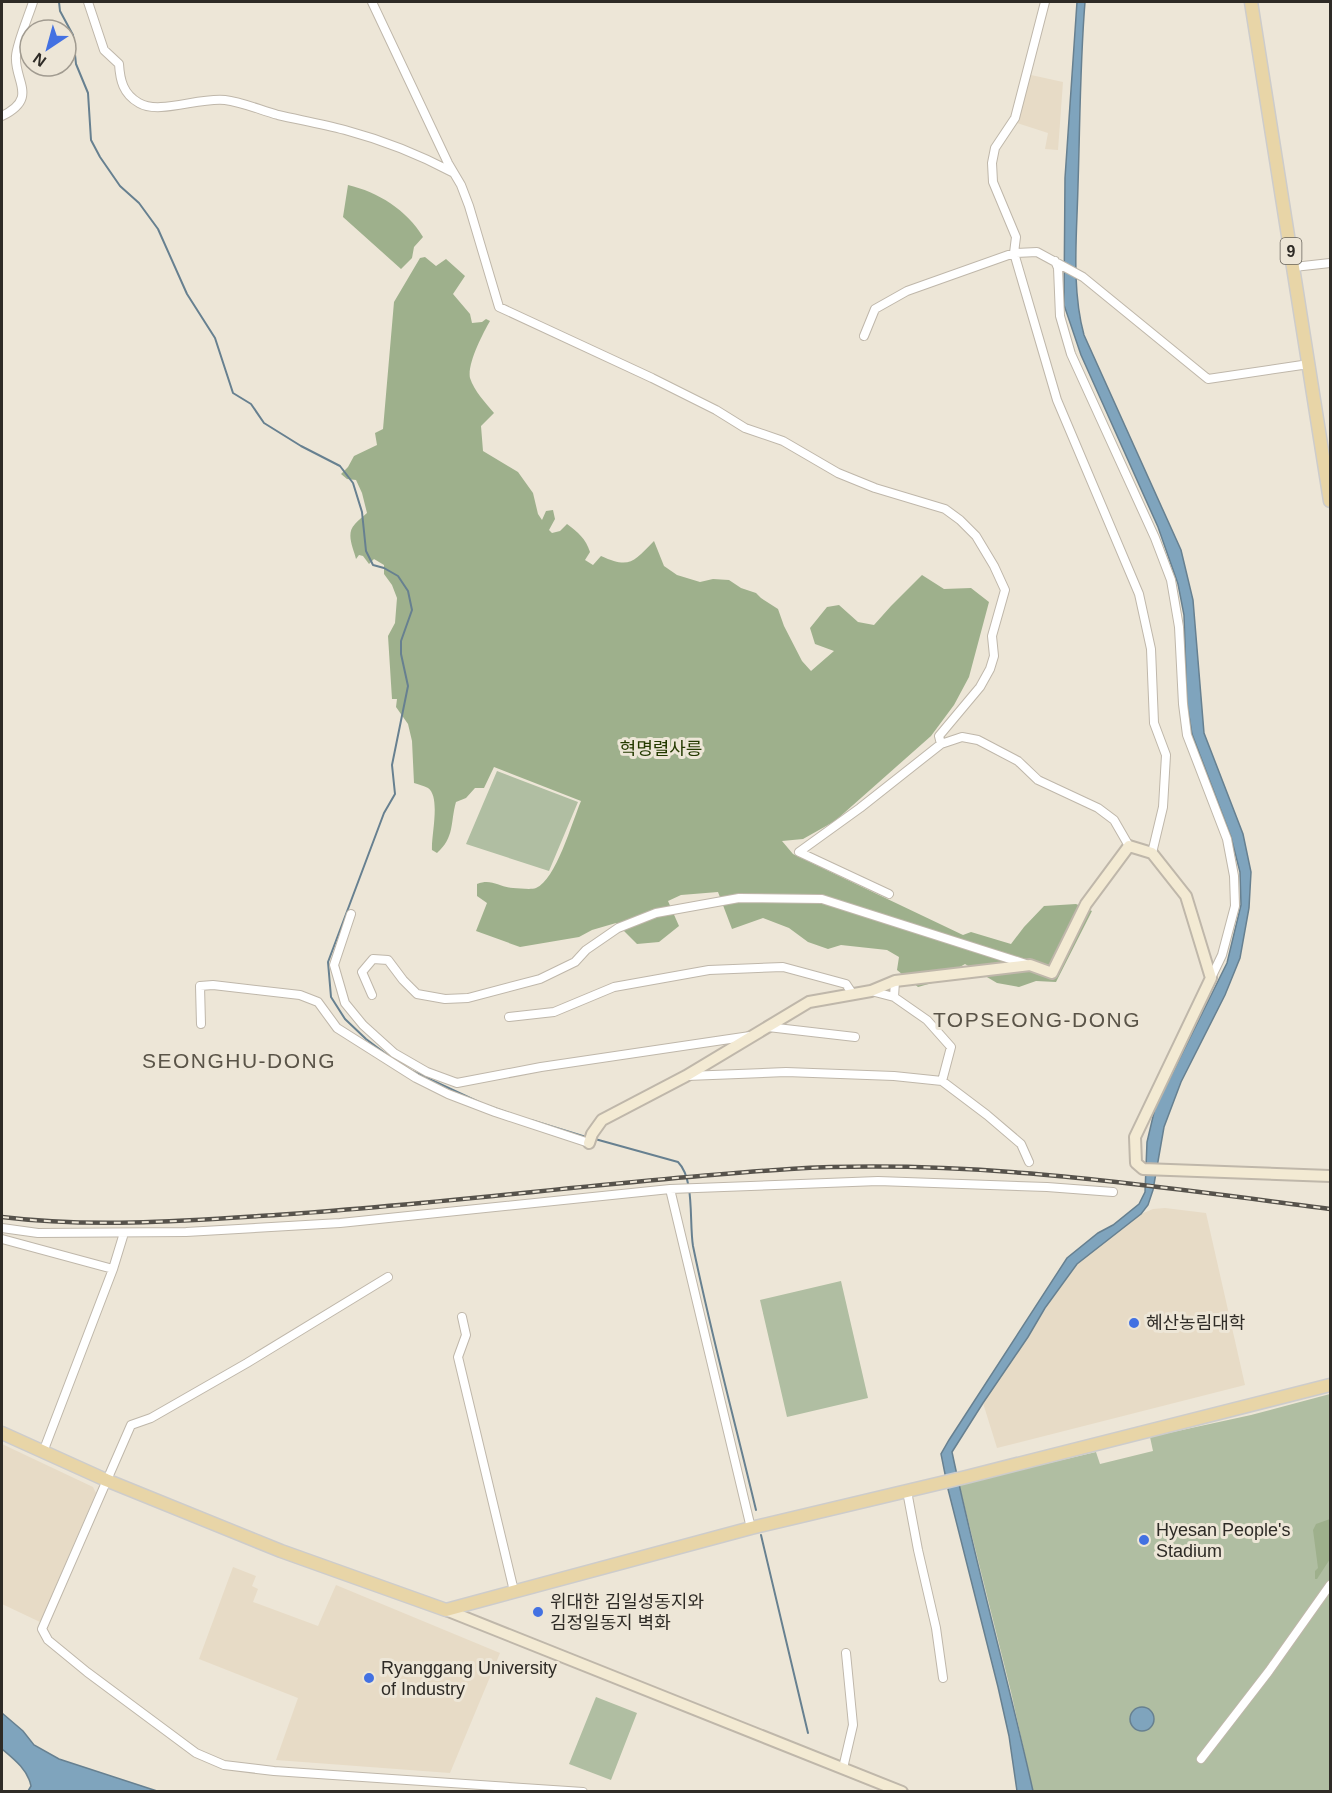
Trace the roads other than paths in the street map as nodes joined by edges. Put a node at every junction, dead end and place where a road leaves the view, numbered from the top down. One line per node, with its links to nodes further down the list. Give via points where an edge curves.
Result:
1 (33, 2): 6 (street, via 16,56 22,98)
2 (88, 2): 7 (street, via 104,50 119,64 119,80 138,103 151,108 197,100 225,100 346,130 402,148)
3 (372, 2): 7 (street)
4 (1046, 2): 8 (street, via 1015,118 995,148 992,163 993,182 1016,237)
5 (1251, 2): 11 (main road, 9)
6 (2, 116)
7 (454, 173): 15 (street, via 469,206 499,307 652,378 745,428 783,441 838,473 945,509 976,536 1005,590 992,636 994,656 980,687 939,736)
8 (1014, 253): 9 (street, via 1037,252); 12 (street, via 907,291 875,309); 17 (street, via 1057,400 1139,594 1151,649 1154,723 1166,755 1163,807)
9 (1057, 262): 13 (street, via 1083,277 1208,379); 21 (street, via 1060,316 1071,354 1171,580 1179,627 1187,735 1227,839 1235,906 1222,955)
10 (1330, 263): 11 (street)
11 (1294, 267): 13 (main road, 9)
12 (864, 336)
13 (1309, 364): 14 (main road, 9)
14 (1330, 501)
15 (941, 744): 16 (street, via 962,737 978,740 1018,761 1038,780 1098,808 1114,820); 18 (street, via 799,852)
16 (1130, 846): 17 (street); 20 (street, via 1086,904 1052,973)
17 (1152, 853): 21 (street, via 1186,896)
18 (889, 894)
19 (351, 914): 30 (street, via 334,965 345,1003 394,1053 427,1072 458,1083)
20 (1030, 965): 22 (street); 25 (street, via 822,899 740,898 656,913 618,928 575,962 540,979 468,998 417,994 388,960 373,959 362,972)
21 (1211, 978): 36 (street, via 1135,1137 1136,1163 1143,1169)
22 (895, 981): 23 (street); 26 (street)
23 (871, 991): 24 (street); 26 (street)
24 (852, 993): 27 (street, via 846,984 783,967 709,970 614,987 554,1012); 29 (street, via 809,1002)
25 (372, 995)
26 (894, 997): 33 (street, via 927,1020 951,1047)
27 (509, 1017)
28 (201, 1024): 34 (street, via 200,986 300,996 318,1002 337,1028 448,1094)
29 (768, 1027): 30 (street); 31 (street)
30 (755, 1035): 32 (street)
31 (855, 1037)
32 (686, 1076): 33 (street, via 786,1072); 34 (street, via 602,1120)
33 (942, 1081): 35 (street, via 1021,1144)
34 (590, 1139)
35 (1029, 1162)
36 (1330, 1176)
37 (670, 1189): 38 (street, via 878,1181); 40 (street, via 340,1223); 50 (street)
38 (1113, 1192)
39 (2, 1228): 40 (street, via 38,1233)
40 (124, 1233): 42 (street)
41 (2, 1239): 42 (street)
42 (113, 1269): 47 (street)
43 (388, 1277): 48 (street, via 151,1418 131,1425)
44 (462, 1317): 52 (street, via 466,1335 458,1357)
45 (1330, 1385): 49 (main road)
46 (2, 1434): 47 (main road)
47 (42, 1452): 48 (main road)
48 (106, 1480): 53 (main road, via 281,1551); 58 (street, via 42,1629 48,1640 87,1672 196,1753 224,1765 274,1771)
49 (907, 1491): 50 (main road); 55 (street)
50 (751, 1528): 52 (main road)
51 (1330, 1585): 56 (street)
52 (514, 1592): 53 (main road)
53 (446, 1610): 57 (street)
54 (846, 1653): 57 (street, via 853,1725)
55 (943, 1678)
56 (1201, 1760)
57 (843, 1768): 59 (street)
58 (583, 1791)
59 (902, 1791)

